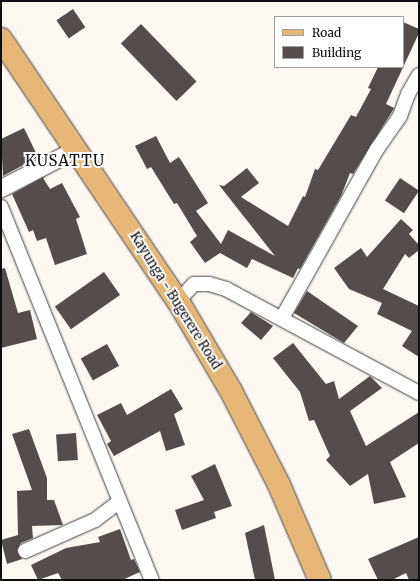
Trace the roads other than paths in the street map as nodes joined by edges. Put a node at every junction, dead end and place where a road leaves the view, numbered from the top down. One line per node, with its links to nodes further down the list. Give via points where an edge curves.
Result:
1 (1, 39): 3 (main road, Kayunga - Bugerere Road)
2 (419, 75): 7 (street, via 400,116 377,149)
3 (76, 149): 4 (street); 6 (main road, Kayunga - Bugerere Road)
4 (1, 188)
5 (1, 207): 9 (street)
6 (178, 301): 7 (street, via 194,284 209,284 226,289); 12 (main road, Kayunga - Bugerere Road, via 231,391 279,485)
7 (282, 318): 8 (street)
8 (418, 392)
9 (120, 501): 10 (street, via 95,520); 11 (street)
10 (25, 551)
11 (152, 580)
12 (320, 580)

